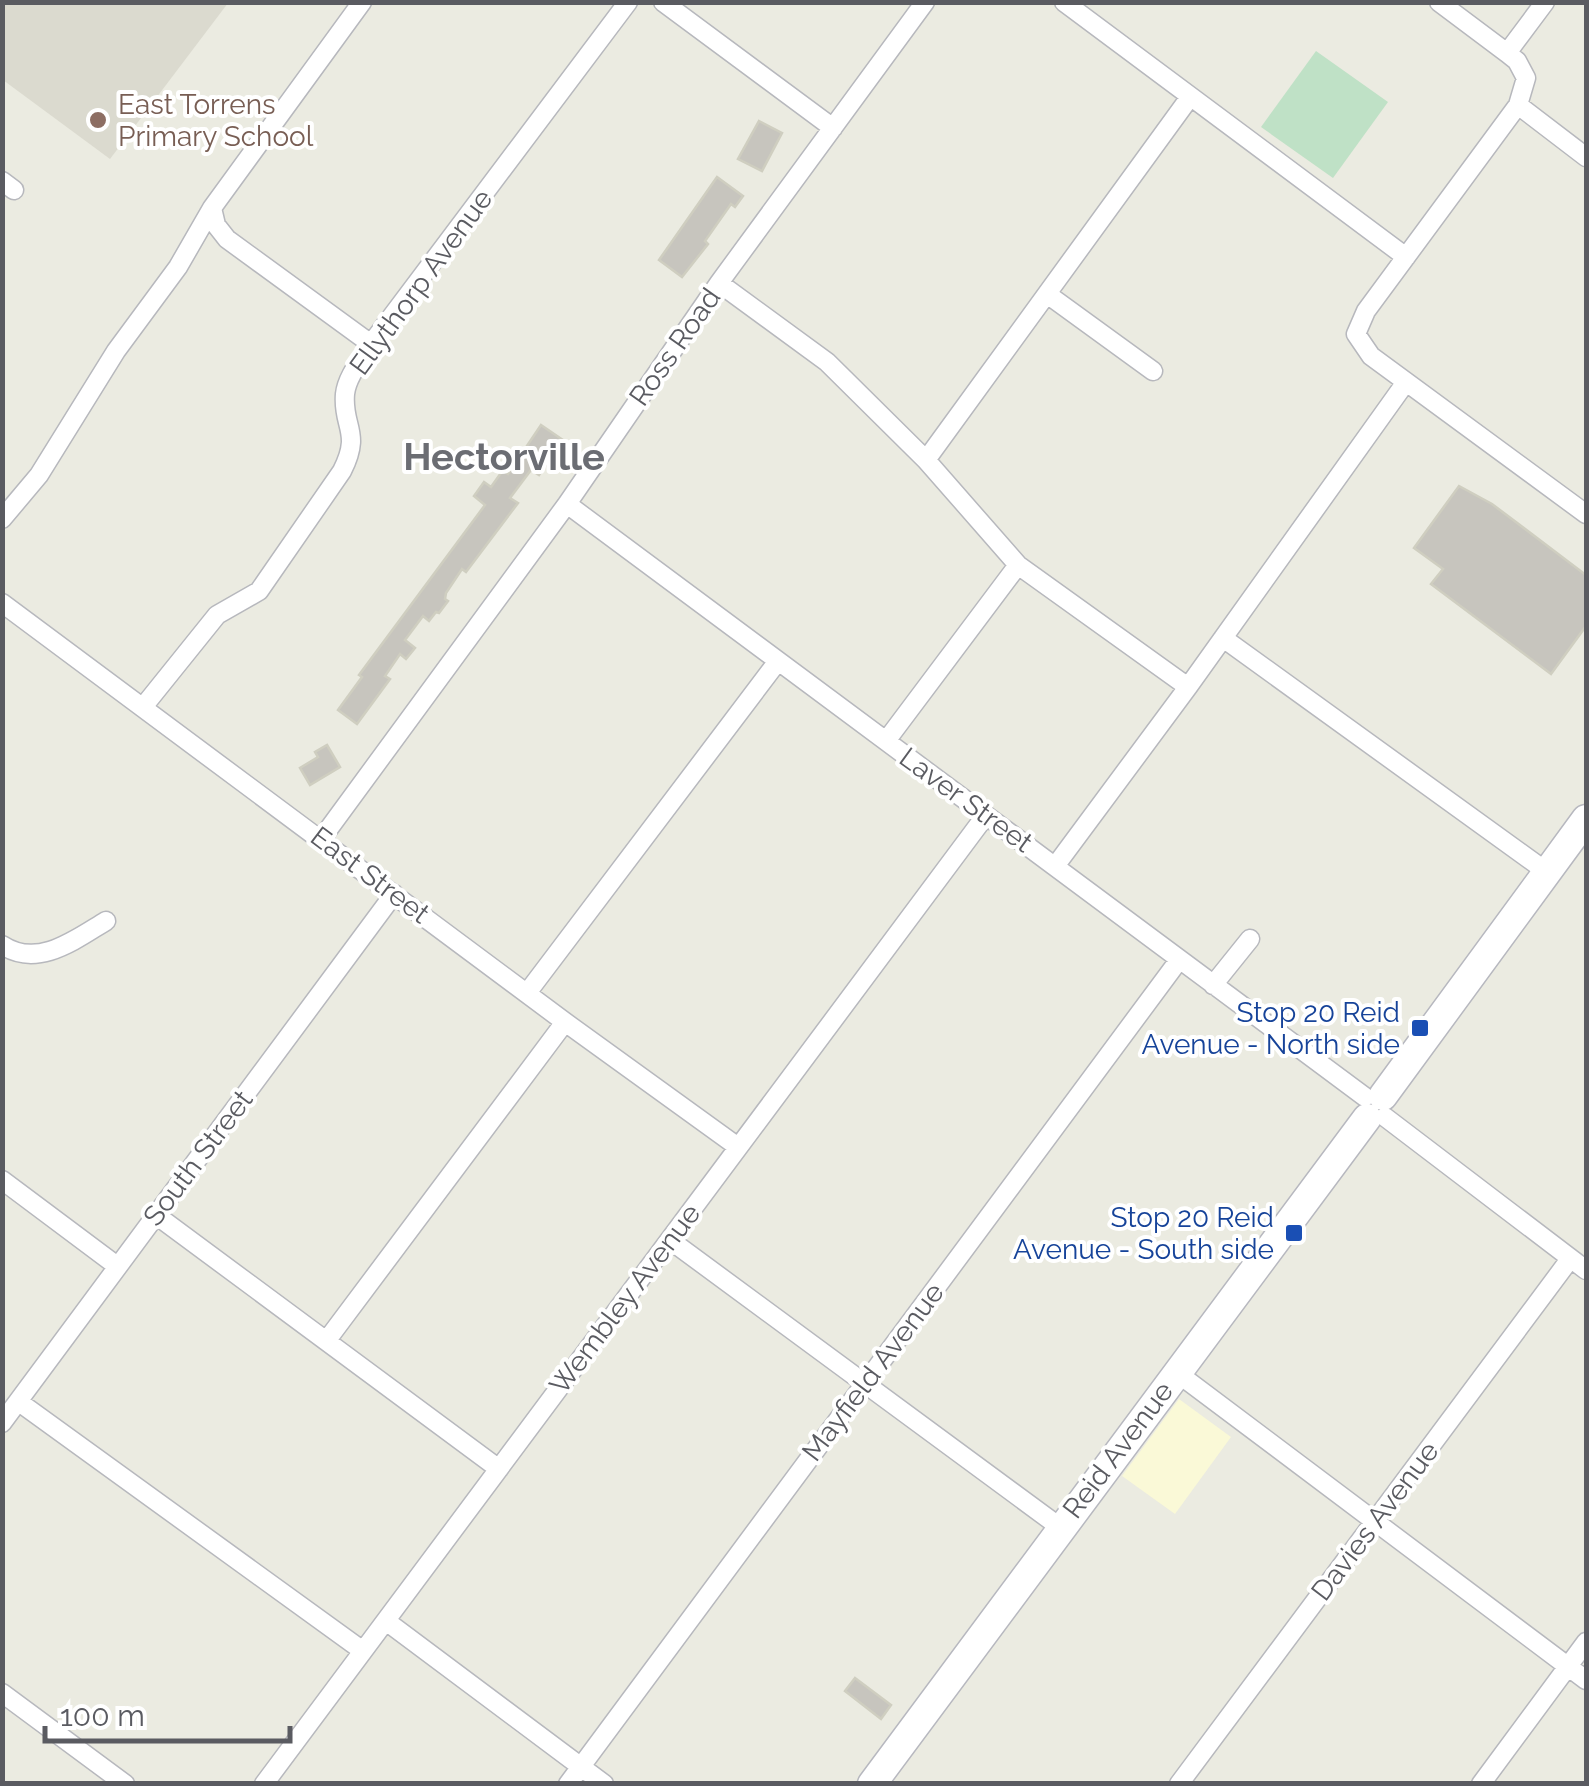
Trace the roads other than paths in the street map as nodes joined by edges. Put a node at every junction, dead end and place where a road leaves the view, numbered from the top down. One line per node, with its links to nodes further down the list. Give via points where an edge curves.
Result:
1 (362, 2): 13 (street)
2 (628, 2): 17 (street, Ellythorp Avenue)
3 (663, 2): 11 (street)
4 (925, 2): 11 (street, Ross Road)
5 (1064, 2): 9 (street)
6 (1439, 2): 8 (street)
7 (1545, 2): 8 (street)
8 (1508, 53): 10 (street, via 1526,78)
9 (1190, 97): 14 (street); 16 (street)
10 (1518, 105): 12 (street); 14 (street)
11 (833, 128): 15 (street, Ross Road)
12 (1586, 157)
13 (212, 208): 17 (street, via 227,238); 23 (street, via 39,474)
14 (1406, 257): 19 (street, via 1356,334 1371,356)
15 (719, 283): 20 (street, via 827,362); 21 (street, Ross Road)
16 (1047, 294): 18 (street); 20 (street)
17 (371, 344): 29 (street, Ellythorp Avenue, via 345,395 352,451 342,471 259,591 217,615)
18 (1153, 370)
19 (1406, 382): 22 (street); 26 (street)
20 (926, 460): 24 (street)
21 (567, 504): 27 (street, Laver Street); 33 (street, Ross Road)
22 (1586, 514)
23 (2, 519)
24 (1018, 565): 28 (street); 30 (street)
25 (2, 603): 29 (street, East Street)
26 (1224, 638): 28 (street); 35 (street)
27 (778, 661): 30 (street, Laver Street); 42 (street)
28 (1188, 687): 34 (street)
29 (143, 707): 33 (street, East Street)
30 (886, 741): 31 (street, Laver Street)
31 (986, 815): 34 (street, Laver Street); 45 (street, Wembley Avenue)
32 (1586, 819): 35 (street, Reid Avenue)
33 (322, 838): 36 (street, East Street)
34 (1056, 865): 40 (street, Laver Street)
35 (1547, 872): 44 (street, Reid Avenue)
36 (394, 894): 42 (street, East Street); 47 (street, South Street)
37 (106, 920): 39 (street, via 52,954)
38 (1250, 939): 41 (street)
39 (2, 945)
40 (1179, 960): 41 (street, Laver Street); 53 (street, Mayfield Avenue)
41 (1213, 985): 44 (street, Laver Street)
42 (527, 993): 43 (street, East Street)
43 (565, 1022): 45 (street, East Street); 51 (street)
44 (1375, 1107): 50 (street, Laver Street); 52 (street, Reid Avenue)
45 (738, 1147): 48 (street, Wembley Avenue)
46 (2, 1180): 49 (street)
47 (156, 1215): 49 (street, South Street); 51 (street)
48 (670, 1240): 53 (street); 56 (street, Wembley Avenue)
49 (118, 1266): 54 (street, South Street)
50 (1582, 1267): 57 (street, Davies Avenue)
51 (327, 1340): 56 (street)
52 (1176, 1372): 57 (street); 58 (street, Reid Avenue)
53 (864, 1384): 58 (street); 65 (street, Mayfield Avenue)
54 (19, 1402): 55 (street, South Street); 61 (street)
55 (2, 1423)
56 (499, 1469): 59 (street, Wembley Avenue)
57 (1375, 1522): 62 (street); 71 (street, Davies Avenue)
58 (1061, 1528): 70 (street, Reid Avenue)
59 (386, 1621): 61 (street, Wembley Avenue); 65 (street)
60 (1586, 1642): 62 (street)
61 (363, 1651): 67 (street, Wembley Avenue)
62 (1568, 1667): 63 (street); 72 (street)
63 (1586, 1680)
64 (2, 1693): 66 (street)
65 (581, 1766): 68 (street, Mayfield Avenue); 69 (street)
66 (125, 1784)
67 (264, 1784)
68 (568, 1784)
69 (604, 1784)
70 (872, 1784)
71 (1179, 1784)
72 (1481, 1784)

